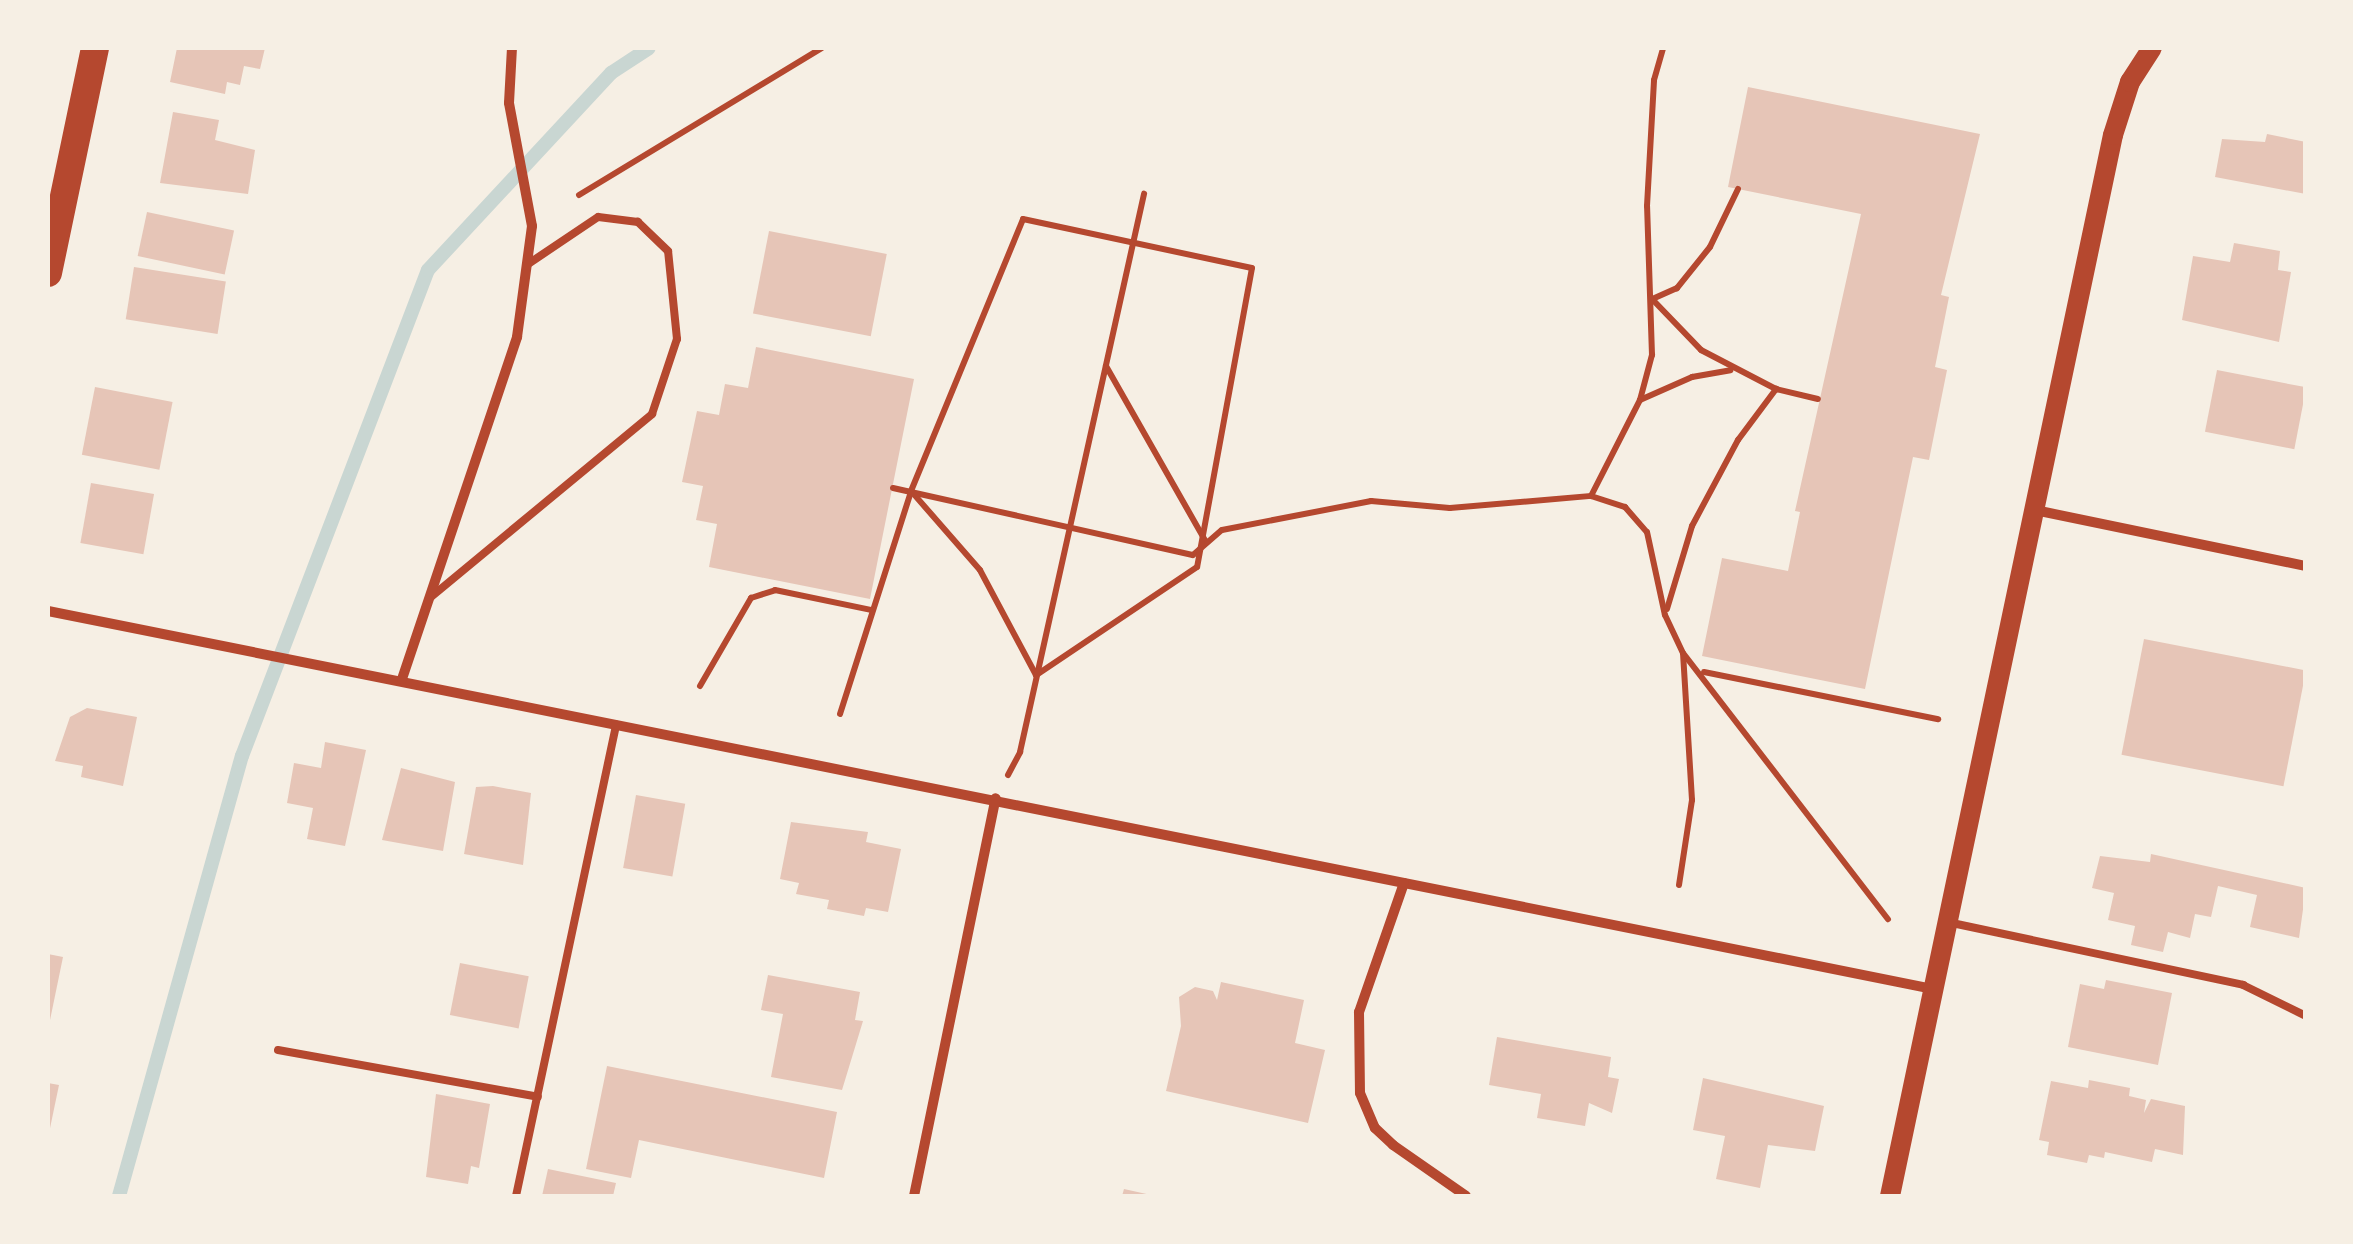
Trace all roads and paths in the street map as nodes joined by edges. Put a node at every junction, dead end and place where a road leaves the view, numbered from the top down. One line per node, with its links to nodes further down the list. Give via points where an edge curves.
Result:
1 (95, 48): 11 (highway)
2 (512, 48): 8 (street, via 510,103)
3 (822, 48): 8 (path)
4 (1663, 48): 12 (path, via 1654,80 1647,206)
5 (2152, 48): 21 (main road, via 2130,82 2114,135)
6 (1738, 189): 12 (path, via 1700,260 1678,288)
7 (1144, 194): 9 (path)
8 (532, 226): 10 (street)
9 (1133, 243): 13 (path); 19 (path, via 1023,219); 23 (path, via 1252,268 1206,508)
10 (528, 264): 25 (street, via 517,337); 25 (lane, via 598,217 638,222 668,250 676,338 652,414)
11 (48, 272)
12 (1652, 299): 14 (path, via 1676,330); 17 (path, via 1652,355)
13 (1106, 366): 22 (path); 23 (path)
14 (1731, 370): 15 (path); 17 (path, via 1692,377)
15 (1776, 389): 16 (path); 28 (path, via 1692,526)
16 (1818, 398)
17 (1640, 400): 20 (path)
18 (892, 488): 19 (path)
19 (911, 491): 22 (path); 26 (path); 31 (path, via 980,570)
20 (1591, 496): 23 (path, via 1516,505 1371,501 1305,509 1222,530); 28 (path, via 1624,507 1648,532)
21 (2035, 510): 24 (street); 41 (main road)
22 (1070, 527): 23 (path, via 1193,555); 31 (path)
23 (1206, 543): 31 (path, via 1197,567)
24 (2306, 566)
25 (430, 598): 32 (street)
26 (872, 610): 33 (path, via 775,590 751,598); 34 (path)
27 (48, 612): 32 (street)
28 (1665, 615): 29 (path)
29 (1683, 653): 30 (path); 39 (path, via 1692,800)
30 (1702, 672): 35 (path); 40 (path, via 1771,774 1839,848)
31 (1036, 675): 37 (path, via 1020,752)
32 (402, 679): 36 (street)
33 (700, 686)
34 (840, 714)
35 (1938, 719)
36 (616, 724): 37 (street); 45 (lane)
37 (996, 798): 38 (street); 47 (street)
38 (1404, 882): 42 (street); 48 (street, via 1359,1012 1360,1093 1384,1136)
39 (1679, 885)
40 (1888, 918)
41 (1948, 922): 42 (main road); 43 (lane, via 2243,985)
42 (1933, 989): 49 (main road)
43 (2306, 1016)
44 (278, 1050): 45 (lane)
45 (538, 1098): 46 (lane)
46 (516, 1196)
47 (914, 1196)
48 (1466, 1196)
49 (1890, 1196)

